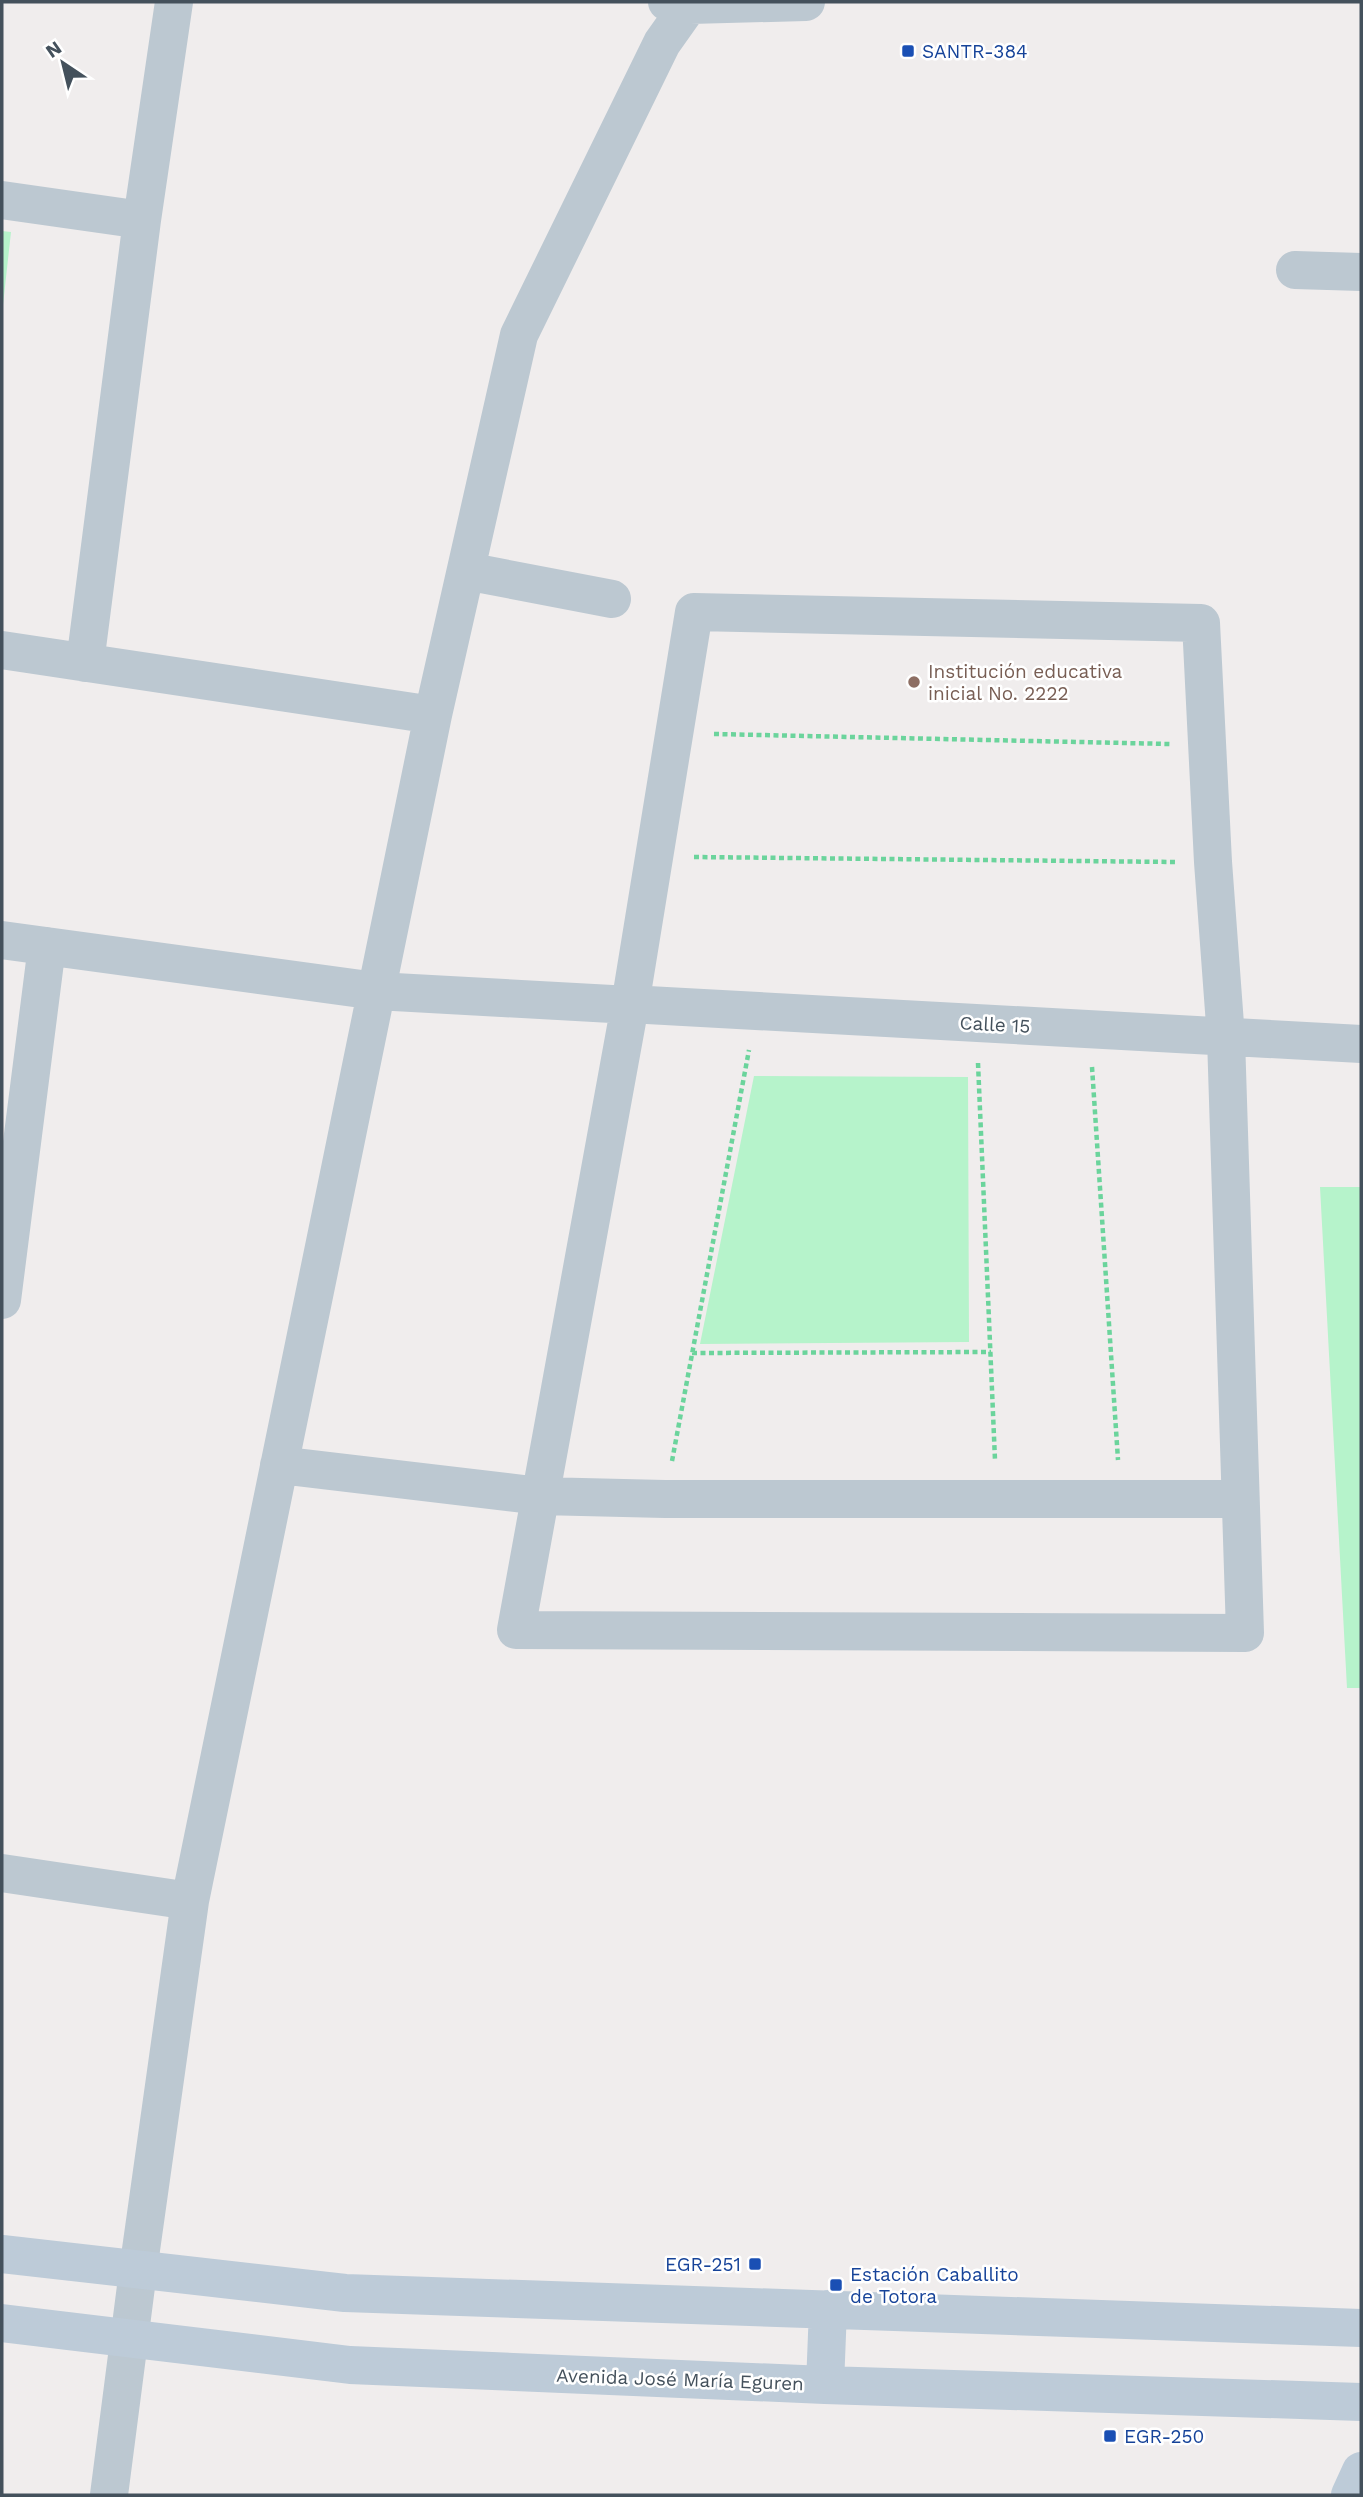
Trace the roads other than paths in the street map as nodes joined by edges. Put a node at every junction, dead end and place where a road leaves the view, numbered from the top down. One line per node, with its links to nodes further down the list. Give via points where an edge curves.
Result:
1 (174, 2): 5 (street)
2 (806, 2): 3 (street)
3 (682, 3): 8 (street, via 519,335)
4 (2, 200): 5 (street)
5 (142, 220): 11 (street)
6 (1295, 270): 7 (street)
7 (1361, 272)
8 (466, 571): 9 (street); 12 (street)
9 (612, 599)
10 (2, 650): 11 (street)
11 (85, 663): 12 (street)
12 (433, 715): 15 (street)
13 (2, 940): 14 (street, Calle 15)
14 (47, 946): 15 (street, Calle 15); 19 (street)
15 (376, 991): 16 (street, Calle 15); 20 (street)
16 (630, 1004): 17 (street, Calle 15); 17 (street, via 694,612 1201,623); 21 (street)
17 (1226, 1038): 18 (street, Calle 15); 22 (street)
18 (1361, 1044)
19 (2, 1300)
20 (279, 1465): 21 (street); 24 (street)
21 (540, 1496): 22 (street); 22 (street, via 516,1630 1245,1633)
22 (1240, 1499)
23 (2, 1873): 24 (street)
24 (190, 1900): 26 (street)
25 (2, 2254): 26 (main road)
26 (138, 2271): 27 (main road, via 345,2293); 30 (street)
27 (828, 2309): 29 (main road); 31 (main road)
28 (2, 2323): 30 (main road, Avenida José María Eguren)
29 (1361, 2328)
30 (128, 2340): 31 (main road, Avenida José María Eguren, via 350,2365); 34 (street)
31 (825, 2385): 32 (main road, Avenida José María Eguren)
32 (1361, 2402)
33 (1361, 2471): 35 (main road)
34 (109, 2495)
35 (1350, 2495)

